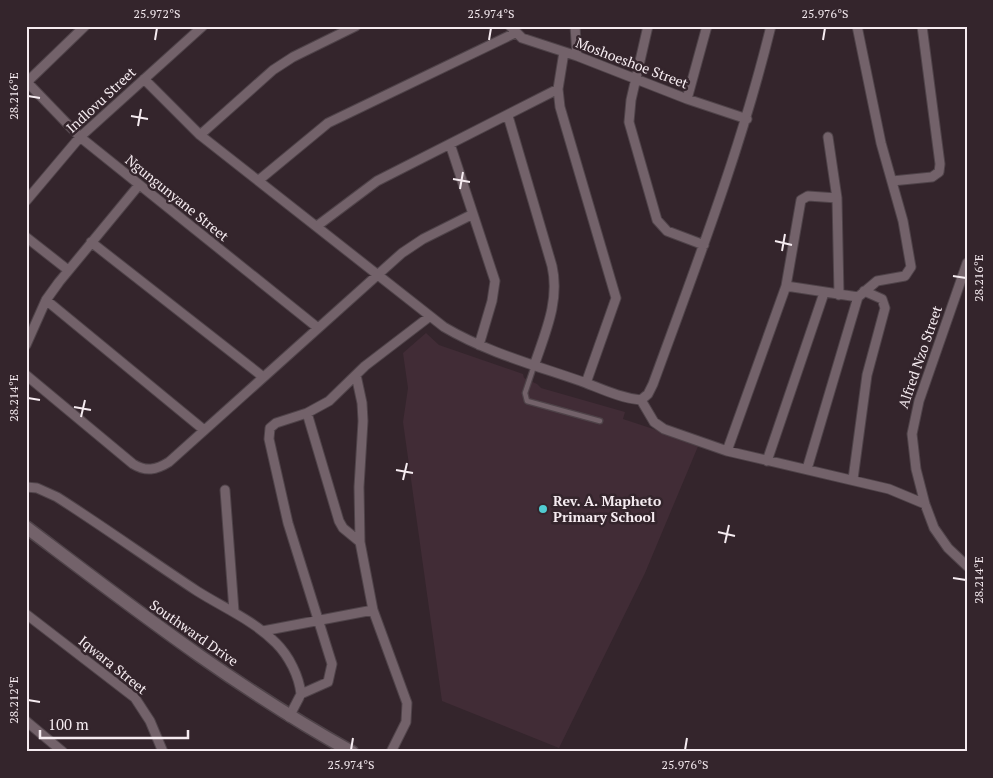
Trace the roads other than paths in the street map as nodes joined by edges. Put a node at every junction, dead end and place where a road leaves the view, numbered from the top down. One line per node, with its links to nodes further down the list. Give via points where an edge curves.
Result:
1 (85, 26): 15 (street)
2 (203, 26): 14 (street, Indlovu Street)
3 (356, 26): 20 (street, via 273,70)
4 (575, 26): 12 (street)
5 (648, 26): 13 (street)
6 (707, 26): 17 (street)
7 (772, 26): 19 (street)
8 (857, 26): 25 (street, via 881,144)
9 (922, 26): 25 (street, via 939,172 932,176)
10 (513, 30): 11 (street, Moshoeshoe Street, via 522,38); 24 (street, via 328,123)
11 (564, 52): 12 (street, Moshoeshoe Street); 16 (street)
12 (577, 56): 13 (street, Moshoeshoe Street)
13 (636, 78): 17 (street, Moshoeshoe Street); 33 (street, via 629,122 654,212 667,232)
14 (144, 79): 20 (street); 21 (street, Indlovu Street)
15 (27, 82): 21 (street, Ngungunyane Street)
16 (558, 89): 18 (street); 52 (street, via 560,107 616,298)
17 (687, 99): 19 (street, Moshoeshoe Street)
18 (508, 116): 23 (street); 48 (street, via 556,287)
19 (747, 119): 33 (street)
20 (200, 134): 24 (street)
21 (80, 137): 26 (street, Ngungunyane Street); 28 (street, Indlovu Street)
22 (828, 137): 27 (street)
23 (450, 144): 29 (street); 30 (street, via 377,181)
24 (259, 180): 30 (street)
25 (892, 181): 39 (street, via 903,221 910,271 902,277 877,281)
26 (139, 185): 32 (street); 45 (street, Ngungunyane Street)
27 (837, 198): 37 (street, via 802,198); 41 (street)
28 (26, 201)
29 (473, 214): 36 (street, via 412,246); 47 (street, via 495,281)
30 (317, 226): 36 (street)
31 (26, 237): 35 (street)
32 (91, 242): 35 (street); 51 (street)
33 (704, 245): 53 (street, via 653,384)
34 (967, 263): 40 (street, Alfred Nzo Street)
35 (68, 270): 43 (street)
36 (378, 275): 44 (street); 45 (street)
37 (786, 286): 38 (street); 57 (street)
38 (824, 293): 41 (street); 58 (street)
39 (861, 294): 41 (street); 59 (street); 60 (street, via 882,299 885,308 867,375)
40 (957, 294): 42 (street); 63 (street, Alfred Nzo Street, via 914,418 913,453)
41 (839, 295)
42 (967, 296)
43 (46, 300): 46 (street); 56 (street)
44 (429, 317): 47 (street); 50 (street)
45 (318, 328): 51 (street)
46 (26, 344)
47 (479, 345): 48 (street)
48 (534, 366): 52 (street); 55 (lane, via 524,393 528,401)
49 (26, 375): 56 (street, via 140,468 151,470 169,462)
50 (356, 375): 54 (street, via 340,392); 65 (street, via 363,421)
51 (262, 376): 56 (street)
52 (586, 383): 53 (street)
53 (641, 400): 57 (street, via 658,426)
54 (307, 413): 65 (street, via 339,521); 70 (street, via 276,422 269,433 288,523)
55 (600, 421)
56 (204, 430)
57 (727, 451): 58 (street)
58 (767, 461): 59 (street)
59 (807, 469): 60 (street)
60 (853, 479): 63 (street)
61 (26, 487): 68 (street, via 42,489 57,497 198,592)
62 (225, 490): 68 (street)
63 (925, 504): 66 (street, Alfred Nzo Street, via 941,540)
64 (26, 527): 73 (main road, Southward Drive, via 173,637)
65 (360, 542): 67 (street)
66 (967, 566)
67 (372, 610): 70 (street); 78 (street, via 407,703 406,722)
68 (234, 611): 71 (street)
69 (26, 614): 76 (street, Iqwara Street, via 135,698)
70 (319, 620): 71 (street); 72 (street, via 331,657 330,677 322,686)
71 (263, 631): 72 (street, via 278,644 289,661)
72 (301, 694): 73 (street)
73 (289, 717): 77 (main road, Southward Drive)
74 (26, 721): 75 (street)
75 (63, 752)
76 (164, 752)
77 (352, 752)
78 (391, 752)

